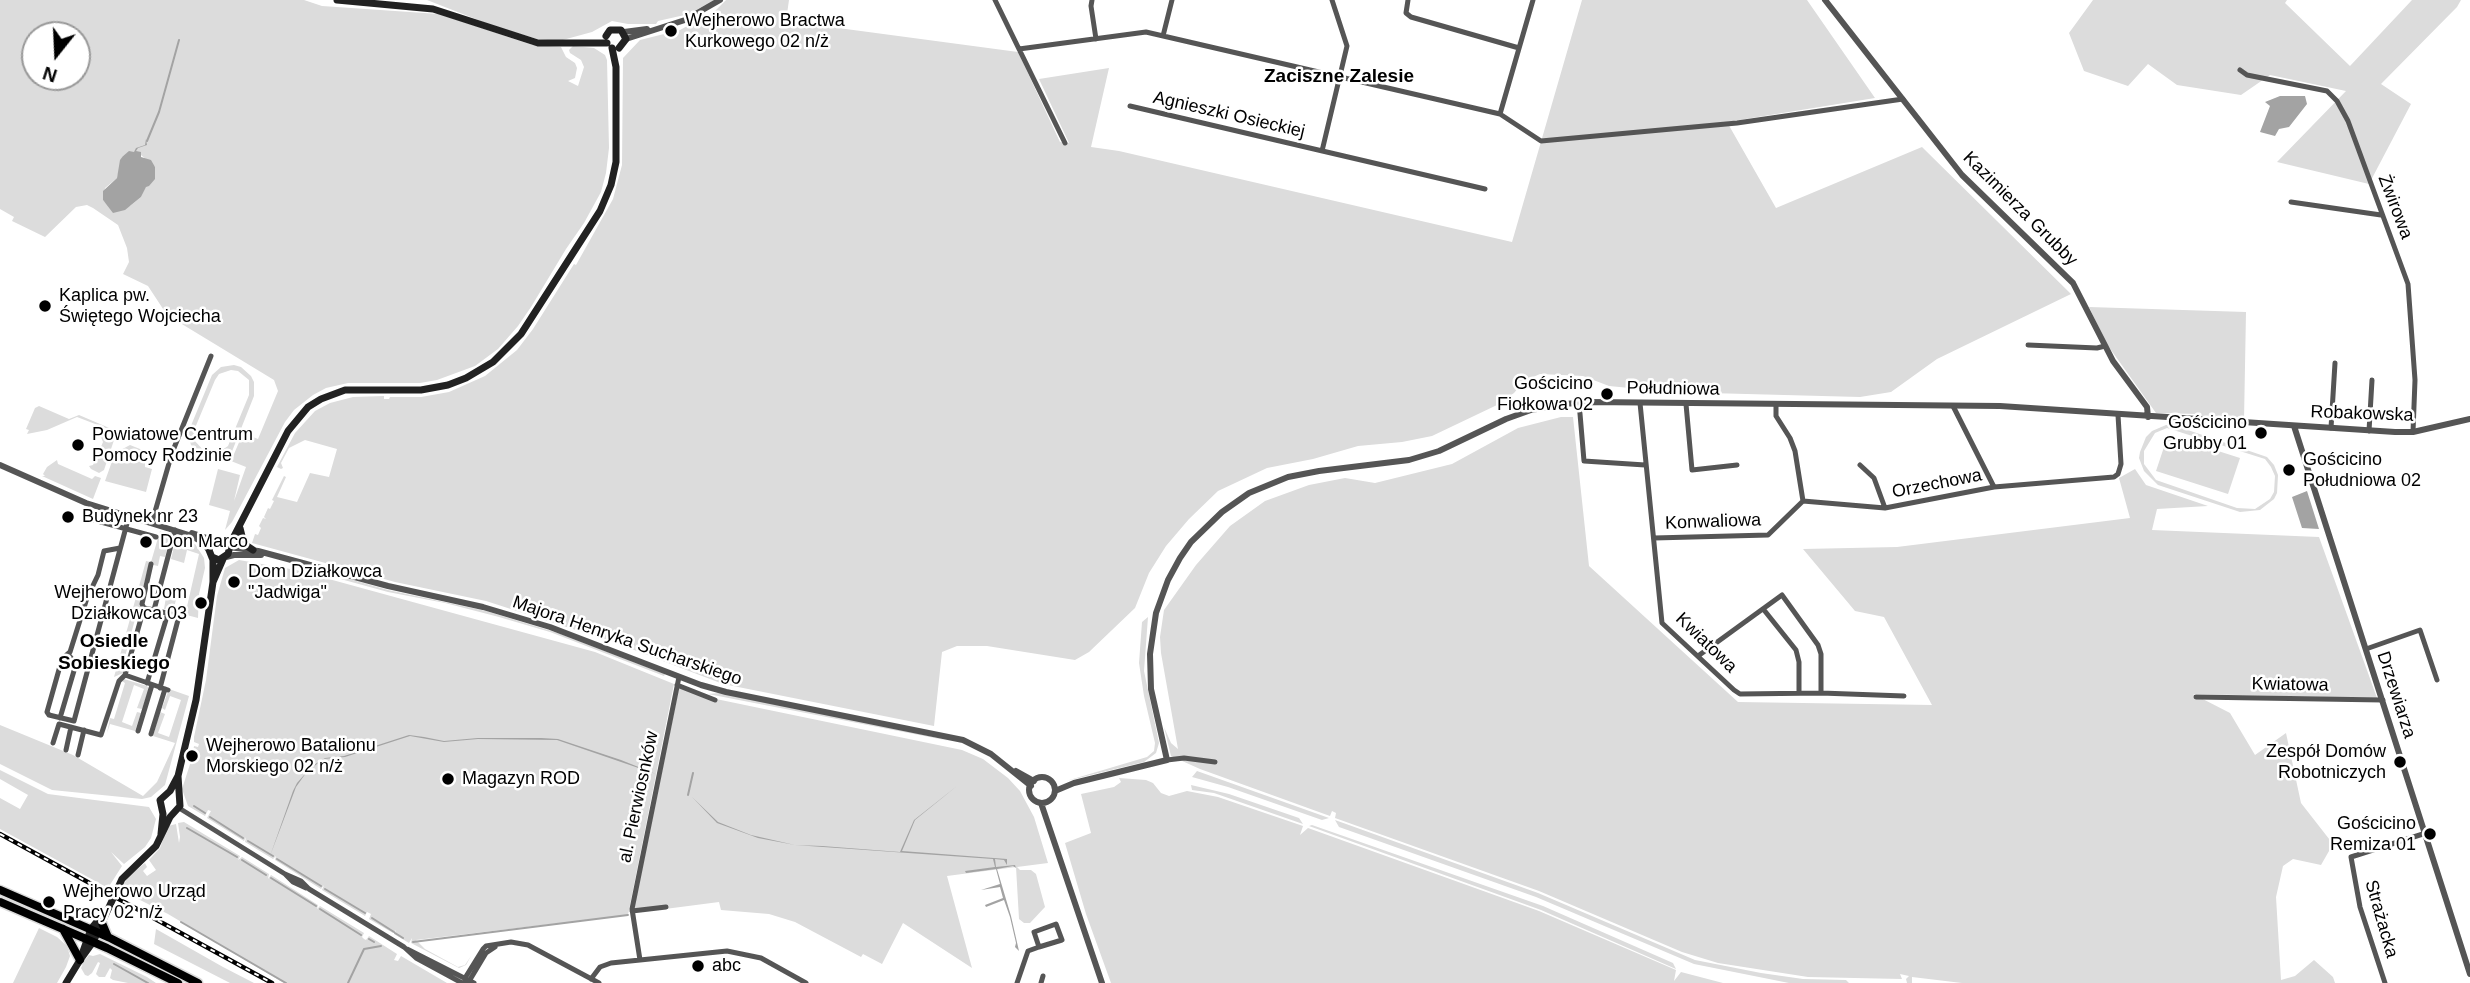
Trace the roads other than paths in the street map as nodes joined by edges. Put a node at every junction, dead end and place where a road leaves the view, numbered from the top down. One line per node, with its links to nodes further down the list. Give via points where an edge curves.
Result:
1 (337, 0): 13 (main road, via 433,9 538,43)
2 (720, 0): 10 (street, via 685,20)
3 (995, 0): 15 (street)
4 (1092, 0): 12 (street)
5 (1171, 0): 11 (street)
6 (1332, 0): 17 (street, via 1347,46)
7 (1408, 0): 14 (street, via 1406,13 1411,17)
8 (1533, 0): 14 (street)
9 (1825, 0): 18 (street, Kazimierza Grubby)
10 (625, 36): 13 (main road); 13 (main road, via 614,28)
11 (1163, 36): 12 (street, via 1146,32); 17 (street)
12 (1096, 39): 15 (street)
13 (611, 43): 53 (main road, via 616,67 615,162 609,193 517,340 493,362 448,385 421,390 345,390 317,401 288,431)
14 (1519, 48): 20 (street)
15 (1019, 49): 21 (street)
16 (2240, 70): 25 (street, Żwirowa, via 2327,91 2337,101)
17 (1339, 77): 20 (street); 22 (street)
18 (1903, 99): 20 (street, via 1714,126 1541,142); 27 (street, Kazimierza Grubby, via 1962,175 2073,283)
19 (1130, 106): 22 (street, Agnieszki Osieckiej)
20 (1500, 114)
21 (1065, 143)
22 (1322, 151): 23 (street, Agnieszki Osieckiej)
23 (1485, 189)
24 (2291, 202): 25 (street)
25 (2381, 215): 42 (street, Żwirowa, via 2408,284 2415,380)
26 (2028, 345): 27 (street)
27 (2105, 346): 37 (street, Kazimierza Grubby, via 2147,407)
28 (211, 356): 52 (street, via 172,453)
29 (2335, 363): 40 (street)
30 (2372, 380): 41 (street)
31 (1579, 402): 32 (street, Południowa); 44 (street, via 1584,461); 94 (street, Południowa, via 1518,414 1409,460 1276,481 1212,520 1180,558 1160,601 1151,640 1152,689)
32 (1640, 403): 33 (street, Południowa); 44 (street, Kwiatowa)
33 (1686, 404): 34 (street, Południowa); 45 (street, via 1692,470)
34 (1776, 405): 35 (street, Południowa); 48 (street, via 1776,416 1795,451)
35 (1953, 406): 36 (street, Południowa); 47 (street)
36 (2118, 415): 37 (street, Południowa); 47 (street, Orzechowa, via 2121,464 2114,477)
37 (2148, 417): 39 (street, Południowa)
38 (2470, 419): 42 (street, Robakowska)
39 (2294, 426): 40 (street, Robakowska); 71 (street, Drzewiarza)
40 (2331, 428): 41 (street, Robakowska)
41 (2369, 431): 42 (street, Robakowska)
42 (2413, 432)
43 (0, 465): 49 (street)
44 (1645, 465): 57 (street, Kwiatowa)
45 (1737, 465)
46 (1860, 465): 50 (street, via 1874,478)
47 (1994, 487): 50 (street, Orzechowa)
48 (1803, 501): 50 (street, Orzechowa); 57 (street, Konwaliowa, via 1768,536)
49 (91, 505): 51 (street); 54 (street, via 90,519)
50 (1885, 508)
51 (129, 516): 52 (street); 54 (street)
52 (152, 522): 55 (street)
53 (239, 525): 58 (main road); 59 (main road); 61 (main road, via 242,538)
54 (125, 529): 56 (street); 60 (street)
55 (178, 531): 58 (street); 62 (street, via 197,538); 68 (street)
56 (156, 537)
57 (1654, 538): 73 (street, Kwiatowa, via 1662,623)
58 (218, 540): 59 (main road); 62 (main road, via 211,544)
59 (229, 547): 61 (street, Majora Henryka Sucharskiego); 64 (main road)
60 (120, 548): 72 (street, via 103,551); 86 (street, via 74,721)
61 (253, 550): 63 (street, Majora Henryka Sucharskiego)
62 (211, 554): 64 (main road); 66 (main road)
63 (270, 554): 64 (street, Majora Henryka Sucharskiego); 75 (street, Majora Henryka Sucharskiego, via 528,620)
64 (224, 558): 66 (main road)
65 (152, 564): 67 (street)
66 (212, 583): 96 (main road, via 196,700)
67 (144, 608): 68 (street); 74 (street)
68 (154, 610): 70 (street)
69 (1764, 610): 73 (street); 80 (street, via 1796,650); 81 (street, via 1782,595 1818,645)
70 (168, 613): 77 (street); 79 (street, via 179,616)
71 (2366, 649): 76 (street, via 2420,630); 85 (street, Drzewiarza)
72 (68, 654): 86 (street, via 76,664); 86 (street, via 62,660 47,712)
73 (1698, 656): 80 (street, Kwiatowa, via 1740,694)
74 (125, 674): 77 (street); 88 (street, via 102,734)
75 (680, 677): 78 (street, al. Pierwiosnków); 97 (street, Majora Henryka Sucharskiego, via 734,694 951,737 975,745)
76 (2437, 680)
77 (150, 684): 79 (street); 89 (street)
78 (677, 685): 84 (street); 110 (street, al. Pierwiosnków)
79 (164, 689): 90 (street)
80 (1799, 693): 81 (street, Kwiatowa)
81 (1821, 693): 82 (street, Kwiatowa)
82 (1904, 696)
83 (2196, 697): 85 (street, Kwiatowa)
84 (715, 700)
85 (2383, 700): 104 (street, Drzewiarza)
86 (60, 718)
87 (71, 727): 88 (street); 91 (street, via 59,724); 92 (street)
88 (84, 730): 93 (street)
89 (138, 731)
90 (151, 734)
91 (53, 743)
92 (66, 750)
93 (78, 755)
94 (1167, 760): 95 (street); 98 (street)
95 (1215, 762)
96 (178, 776): 99 (main road); 100 (main road)
97 (1033, 783): 98 (street, via 1045,778); 101 (street, via 1032,797)
98 (1055, 788): 101 (street, via 1053,797)
99 (169, 793): 100 (main road); 102 (main road, via 161,797)
100 (179, 798): 103 (main road)
101 (1044, 803): 128 (street)
102 (162, 808): 103 (main road); 105 (main road)
103 (177, 810): 105 (main road); 121 (street)
104 (2426, 833): 119 (street, Drzewiarza); 129 (street, Strażacka, via 2351,857 2360,907)
105 (161, 834): 109 (main road, via 151,852 122,878)
106 (0, 890): 113 (main road)
107 (0, 902): 112 (main road)
108 (666, 907): 110 (street)
109 (105, 912): 111 (main road); 113 (main road)
110 (633, 913): 118 (street, al. Pierwiosnków)
111 (102, 923): 113 (main road); 114 (main road)
112 (63, 929): 115 (main road); 117 (main road)
113 (94, 931): 114 (main road); 115 (main road)
114 (108, 937): 124 (main road)
115 (90, 941): 117 (main road); 123 (main road)
116 (1039, 947): 116 (street, via 1062,940 1056,924 1034,932); 127 (street, via 1028,951)
117 (79, 960): 122 (main road)
118 (639, 960): 120 (street, via 605,965); 126 (street, via 737,951 761,958)
119 (2470, 974)
120 (591, 979): 121 (street, via 515,942 483,949); 125 (street)
121 (467, 982)
122 (66, 983)
123 (178, 983)
124 (198, 983)
125 (599, 983)
126 (806, 983)
127 (1017, 983)
128 (1102, 983)
129 (2385, 983)

